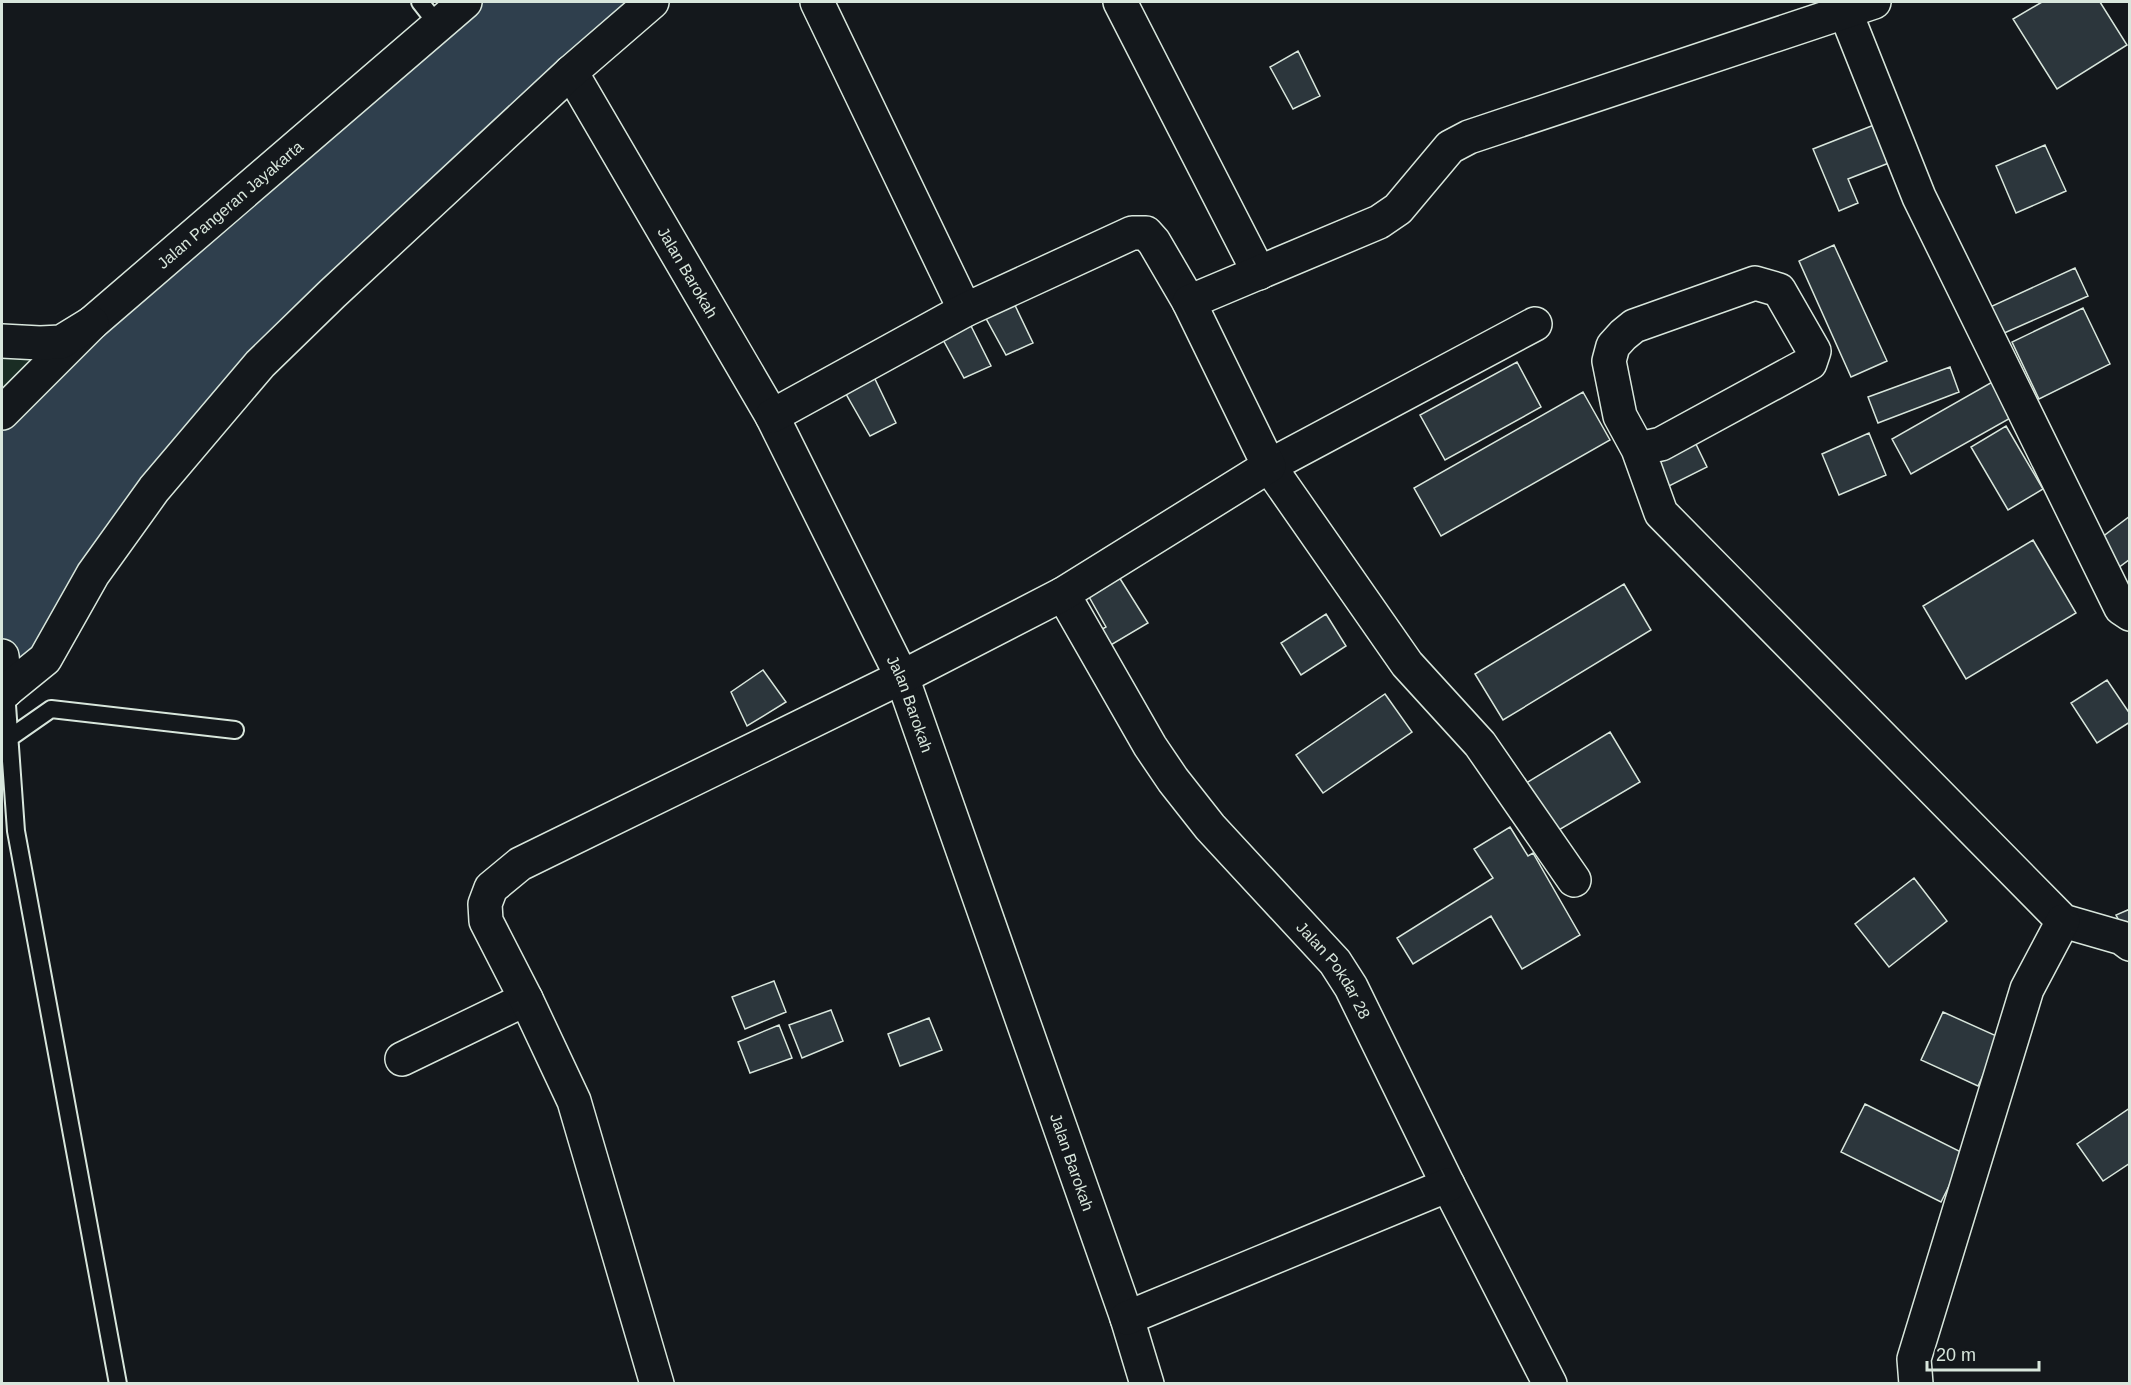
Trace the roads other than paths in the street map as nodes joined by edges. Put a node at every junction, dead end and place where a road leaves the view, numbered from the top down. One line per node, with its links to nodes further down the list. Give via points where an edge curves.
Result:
1 (465, 2): 6 (street, Jalan Pangeran Jayakarta)
2 (652, 2): 7 (street)
3 (817, 2): 10 (street)
4 (1120, 2): 8 (street)
5 (1859, 6): 8 (street, via 1469,137 1450,147 1398,209 1379,222); 19 (street, via 1919,197 2121,608)
6 (429, 13): 11 (street, Jalan Pangeran Jayakarta)
7 (571, 72): 15 (street, Jalan Barokah); 22 (street, via 260,364 154,489 93,574 45,659)
8 (1259, 273): 9 (street)
9 (1188, 302): 10 (street, via 1154,242 1146,233 1132,233); 17 (street)
10 (965, 310): 15 (street)
11 (92, 323): 13 (street, via 62,342); 14 (street, Jalan Pangeran Jayakarta)
12 (1535, 324): 17 (street)
13 (2, 342)
14 (2, 413)
15 (772, 416): 21 (street, Jalan Barokah)
16 (1638, 449): 16 (street, via 1661,444 1810,363 1814,351 1779,290 1755,283 1634,326 1613,346 1609,361 1620,416); 26 (street, via 1661,513)
17 (1269, 466): 18 (street); 25 (street, via 1407,664 1480,744)
18 (1063, 594): 21 (street); 30 (street, Jalan Pokdar 28, via 1173,780 1210,827 1346,978)
19 (2130, 614)
20 (2, 656): 22 (street)
21 (902, 677): 28 (street, via 520,864 491,888 484,904 486,921); 31 (street, Jalan Barokah)
22 (4, 693): 24 (lane)
23 (235, 730): 24 (lane, via 51,709)
24 (8, 739): 32 (lane, via 16,831)
25 (1574, 880)
26 (2063, 921): 27 (street, via 2122,938); 36 (street, via 2027,989 1914,1359)
27 (2130, 944)
28 (526, 999): 29 (street); 33 (street, via 573,1101)
29 (402, 1059)
30 (1448, 1185): 31 (street); 35 (street, Jalan Pokdar 28)
31 (1127, 1318): 34 (street, Jalan Barokah)
32 (118, 1383)
33 (657, 1383)
34 (1147, 1383)
35 (1551, 1383)
36 (1916, 1383)

